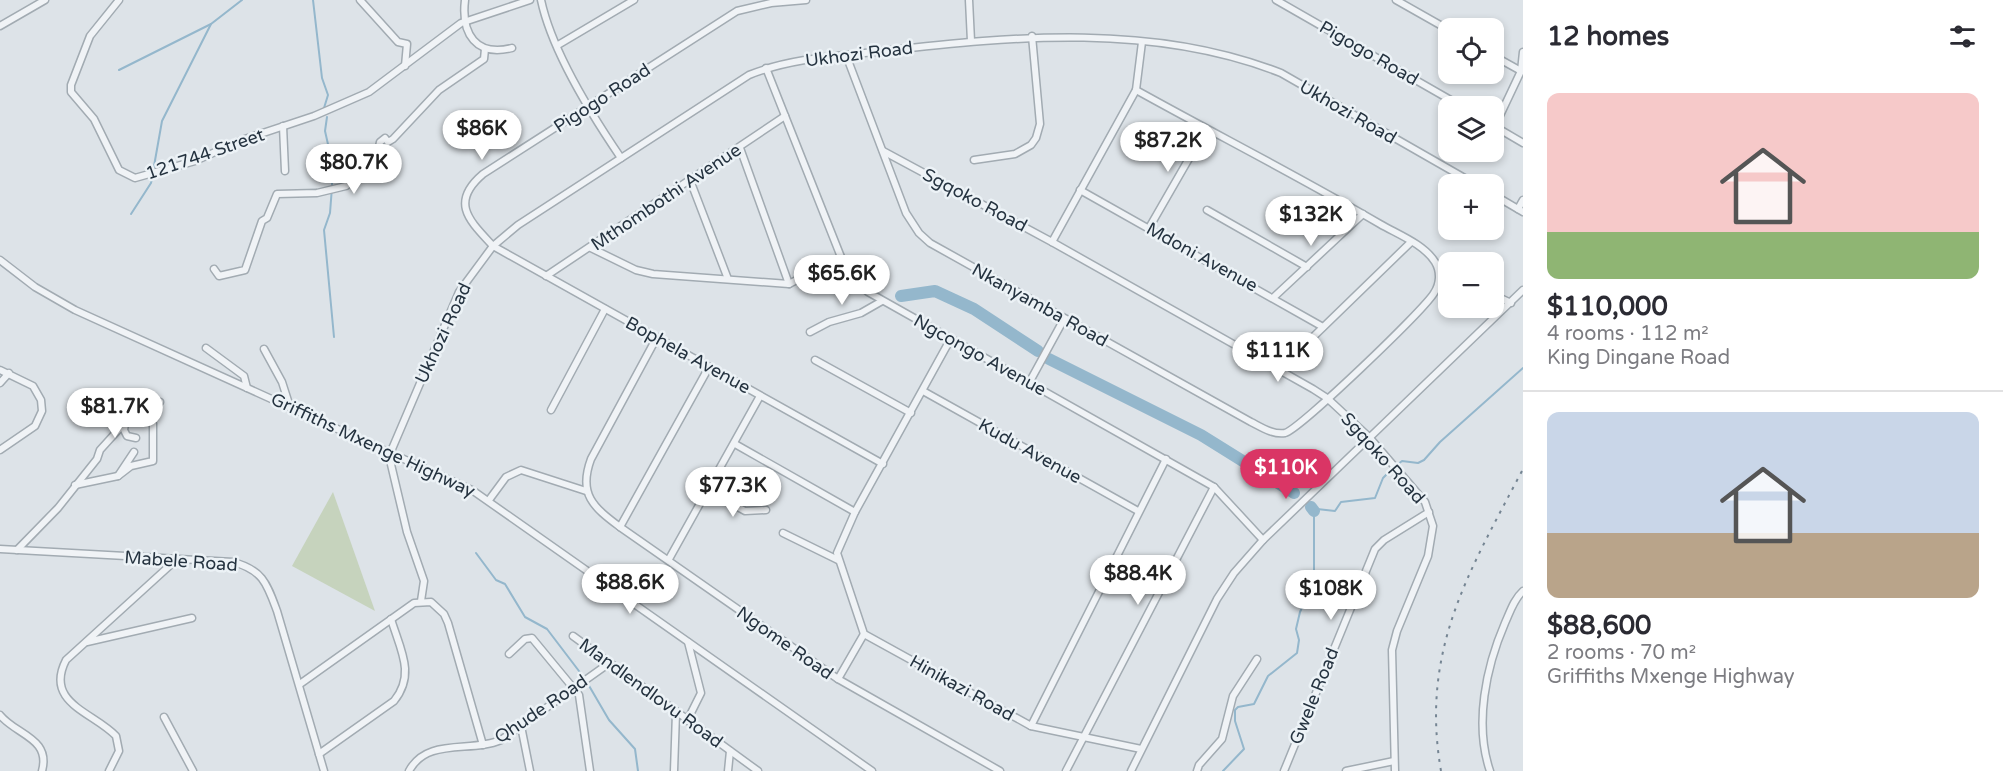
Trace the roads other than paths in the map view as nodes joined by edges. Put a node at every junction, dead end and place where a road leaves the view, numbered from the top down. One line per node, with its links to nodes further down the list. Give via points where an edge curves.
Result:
1 (45, 0): 16 (street)
2 (119, 0): 34 (street, 121744 Street, via 90,36 71,85 74,97 94,119 119,170 135,178 160,173)
3 (360, 0): 26 (street, via 398,42 407,44)
4 (465, 0): 14 (street)
5 (530, 0): 14 (street, 121744 Street)
6 (541, 0): 20 (street, via 549,30)
7 (634, 0): 20 (street)
8 (739, 0): 13 (street)
9 (806, 0): 13 (street, Pigogo Road)
10 (969, 0): 18 (street)
11 (1276, 0): 30 (street, Pigogo Road)
12 (1396, 0): 15 (street)
13 (744, 7): 32 (street, Pigogo Road)
14 (465, 21): 22 (street, via 469,34); 26 (street, 121744 Street)
15 (1438, 24)
16 (0, 26)
17 (1032, 36): 18 (street, Ukhozi Road); 19 (street, Ukhozi Road); 41 (street, via 1040,124 1036,138 1015,154)
18 (971, 41): 24 (street, Ukhozi Road)
19 (1142, 42): 29 (street); 43 (street, Ukhozi Road, via 1182,46 1281,73)
20 (558, 45): 32 (street)
21 (512, 48): 22 (street)
22 (485, 49): 59 (street, via 484,59 439,90 393,139 380,142 377,157 346,186 317,193 277,194 262,221 245,270 219,276)
23 (1523, 52): 28 (street)
24 (846, 55): 27 (street, Ukhozi Road); 39 (street, Nkanyamba Road)
25 (1504, 62): 28 (street)
26 (405, 66): 34 (street, 121744 Street, via 369,92)
27 (766, 68): 33 (street, Ngcongo Avenue); 40 (street, Ukhozi Road, via 749,75)
28 (1521, 71): 31 (street)
29 (1136, 90): 35 (street); 45 (street)
30 (1444, 96)
31 (1504, 107)
32 (587, 108): 40 (street); 54 (street, Pigogo Road, via 483,174 468,189 464,201 467,216)
33 (786, 116): 38 (street, Mthombothi Avenue); 56 (street, Ngcongo Avenue)
34 (283, 126): 42 (street)
35 (1206, 129): 50 (street); 51 (street)
36 (1504, 131): 37 (street)
37 (1523, 143)
38 (740, 148): 44 (street, Mthombothi Avenue); 63 (street)
39 (883, 151): 52 (street, Sgqoko Road); 71 (street, Nkanyamba Road, via 906,213 919,233)
40 (621, 158): 54 (street, Ukhozi Road, via 518,225)
41 (974, 160)
42 (285, 171)
43 (1458, 174)
44 (690, 180): 55 (street, Mthombothi Avenue); 62 (street)
45 (1080, 190): 51 (street, Mdoni Avenue); 52 (street)
46 (1523, 200): 49 (street)
47 (1504, 201): 49 (street)
48 (1207, 210): 58 (street)
49 (1521, 210)
50 (1363, 214): 53 (street); 58 (street)
51 (1149, 228): 66 (street, Mdoni Avenue)
52 (1052, 242): 81 (street, Sgqoko Road)
53 (1410, 242): 61 (street, via 1436,264); 72 (street)
54 (494, 246): 60 (street, Bophela Avenue); 99 (street, Ukhozi Road, via 459,292)
55 (591, 248): 60 (street, Mthombothi Avenue); 62 (street, via 653,274)
56 (841, 257): 63 (street); 68 (street, Ngcongo Avenue, via 857,283)
57 (0, 260): 85 (street, Griffiths Mxenge Highway, via 35,287 75,310)
58 (1307, 267): 66 (street)
59 (214, 269)
60 (546, 276): 70 (street, Bophela Avenue)
61 (1438, 276)
62 (728, 279): 63 (street)
63 (789, 284)
64 (1438, 284): 88 (street, Nkanyamba Road, via 1410,321)
65 (1523, 290): 69 (street)
66 (1274, 297): 72 (street, Mdoni Avenue)
67 (1504, 300): 69 (street)
68 (882, 301): 73 (street); 75 (street, Ngcongo Avenue)
69 (1511, 303): 95 (street)
70 (605, 309): 74 (street, Bophela Avenue); 91 (street)
71 (1064, 319): 83 (street); 88 (street, Nkanyamba Road, via 1273,432 1290,431)
72 (1323, 327): 81 (street)
73 (810, 333)
74 (657, 337): 79 (street, Bophela Avenue); 106 (street, via 591,459)
75 (950, 340): 83 (street, Ngcongo Avenue); 86 (street)
76 (206, 348): 85 (street, via 244,376)
77 (264, 349): 90 (street)
78 (815, 360): 93 (street)
79 (709, 367): 87 (street, Bophela Avenue); 113 (street)
80 (0, 370): 82 (street)
81 (1279, 370): 88 (street, Sgqoko Road)
82 (9, 374): 84 (street); 98 (street, via 33,386 42,411 35,426)
83 (1029, 382): 101 (street, Ngcongo Avenue)
84 (0, 383)
85 (247, 387): 90 (street, Griffiths Mxenge Highway)
86 (923, 391): 93 (street); 110 (street, Kudu Avenue)
87 (760, 396): 97 (street); 102 (street, Bophela Avenue)
88 (1327, 398): 95 (street, Sgqoko Road)
89 (160, 402): 92 (street)
90 (290, 407): 99 (street, Griffiths Mxenge Highway)
91 (551, 410)
92 (147, 413): 94 (street, via 139,407); 103 (street, via 153,424 153,460 131,466)
93 (911, 413): 102 (street)
94 (125, 423): 96 (street, via 127,436); 104 (street)
95 (1369, 437): 112 (street, Sgqoko Road, via 1425,502); 115 (street)
96 (136, 438)
97 (735, 444): 107 (street); 111 (street)
98 (0, 450)
99 (391, 451): 108 (street, Griffiths Mxenge Highway); 122 (street, via 393,477 424,581)
100 (134, 452): 103 (street)
101 (1166, 459): 105 (street, Ngcongo Avenue); 110 (street)
102 (883, 464): 111 (street)
103 (118, 476): 104 (street)
104 (75, 485): 117 (street)
105 (1214, 487): 115 (street, Ngcongo Avenue); 141 (street)
106 (586, 491): 108 (street, via 521,470 506,477); 113 (street, Ngome Road, via 593,504)
107 (709, 491): 109 (street, via 745,511); 119 (street)
108 (489, 500): 128 (street, Griffiths Mxenge Highway)
109 (766, 510)
110 (1138, 511): 140 (street)
111 (855, 512): 120 (street, via 840,541)
112 (1429, 512): 146 (street, Sgqoko Road, via 1433,526 1430,549 1392,650); 162 (street, Gwele Road, via 1375,549)
113 (620, 526): 119 (street, Ngome Road)
114 (783, 532): 120 (street)
115 (1263, 540): 143 (street, via 1217,599)
116 (0, 549): 117 (street, Mabele Road)
117 (17, 550): 118 (street, Mabele Road)
118 (177, 559): 127 (street); 133 (street, Mabele Road, via 233,562 254,569 269,588)
119 (669, 559): 132 (street, Ngome Road)
120 (838, 560): 125 (street)
121 (1523, 591): 165 (street, via 1515,600 1492,653 1485,682 1485,753)
122 (421, 601): 124 (street); 142 (street, via 438,607 448,622)
123 (192, 618): 127 (street)
124 (391, 619): 133 (street); 145 (street, via 407,671 402,692)
125 (864, 634): 132 (street); 140 (street, Hinikazi Road)
126 (573, 636): 131 (street, Mandlendlovu Road)
127 (86, 642): 149 (street, via 66,660 60,682 69,700 116,736 119,751)
128 (688, 642): 138 (street, via 701,693); 158 (street, Griffiths Mxenge Highway)
129 (509, 654): 134 (street, via 525,639 532,638)
130 (1257, 659): 147 (street, via 1233,696 1222,739)
131 (609, 664): 134 (street, Qhude Road); 135 (street, Mandlendlovu Road)
132 (838, 679): 159 (street, Ngome Road)
133 (300, 684): 145 (street, Mabele Road)
134 (572, 688): 139 (street, Qhude Road); 154 (street, via 582,707)
135 (676, 713): 138 (street, Mandlendlovu Road); 155 (street)
136 (0, 715): 148 (street, via 37,743 44,759)
137 (164, 717): 150 (street)
138 (687, 721): 144 (street, Mandlendlovu Road)
139 (521, 726): 142 (street, Qhude Road, via 501,740); 153 (street)
140 (1031, 726): 141 (street, Hinikazi Road)
141 (1084, 738): 143 (street, Hinikazi Road); 160 (street)
142 (483, 745): 152 (street, Qhude Road, via 429,751)
143 (1142, 749): 161 (street)
144 (730, 752): 156 (street); 157 (street, Mandlendlovu Road)
145 (319, 754): 151 (street, Mabele Road)
146 (1394, 760): 163 (street); 164 (street, Sgqoko Road)
147 (1198, 768)
148 (42, 771)
149 (109, 771)
150 (193, 771)
151 (324, 771)
152 (409, 771)
153 (530, 771)
154 (590, 771)
155 (674, 771)
156 (728, 771)
157 (758, 771)
158 (872, 771)
159 (1000, 771)
160 (1066, 771)
161 (1131, 771)
162 (1284, 771)
163 (1346, 771)
164 (1395, 771)
165 (1490, 771)

